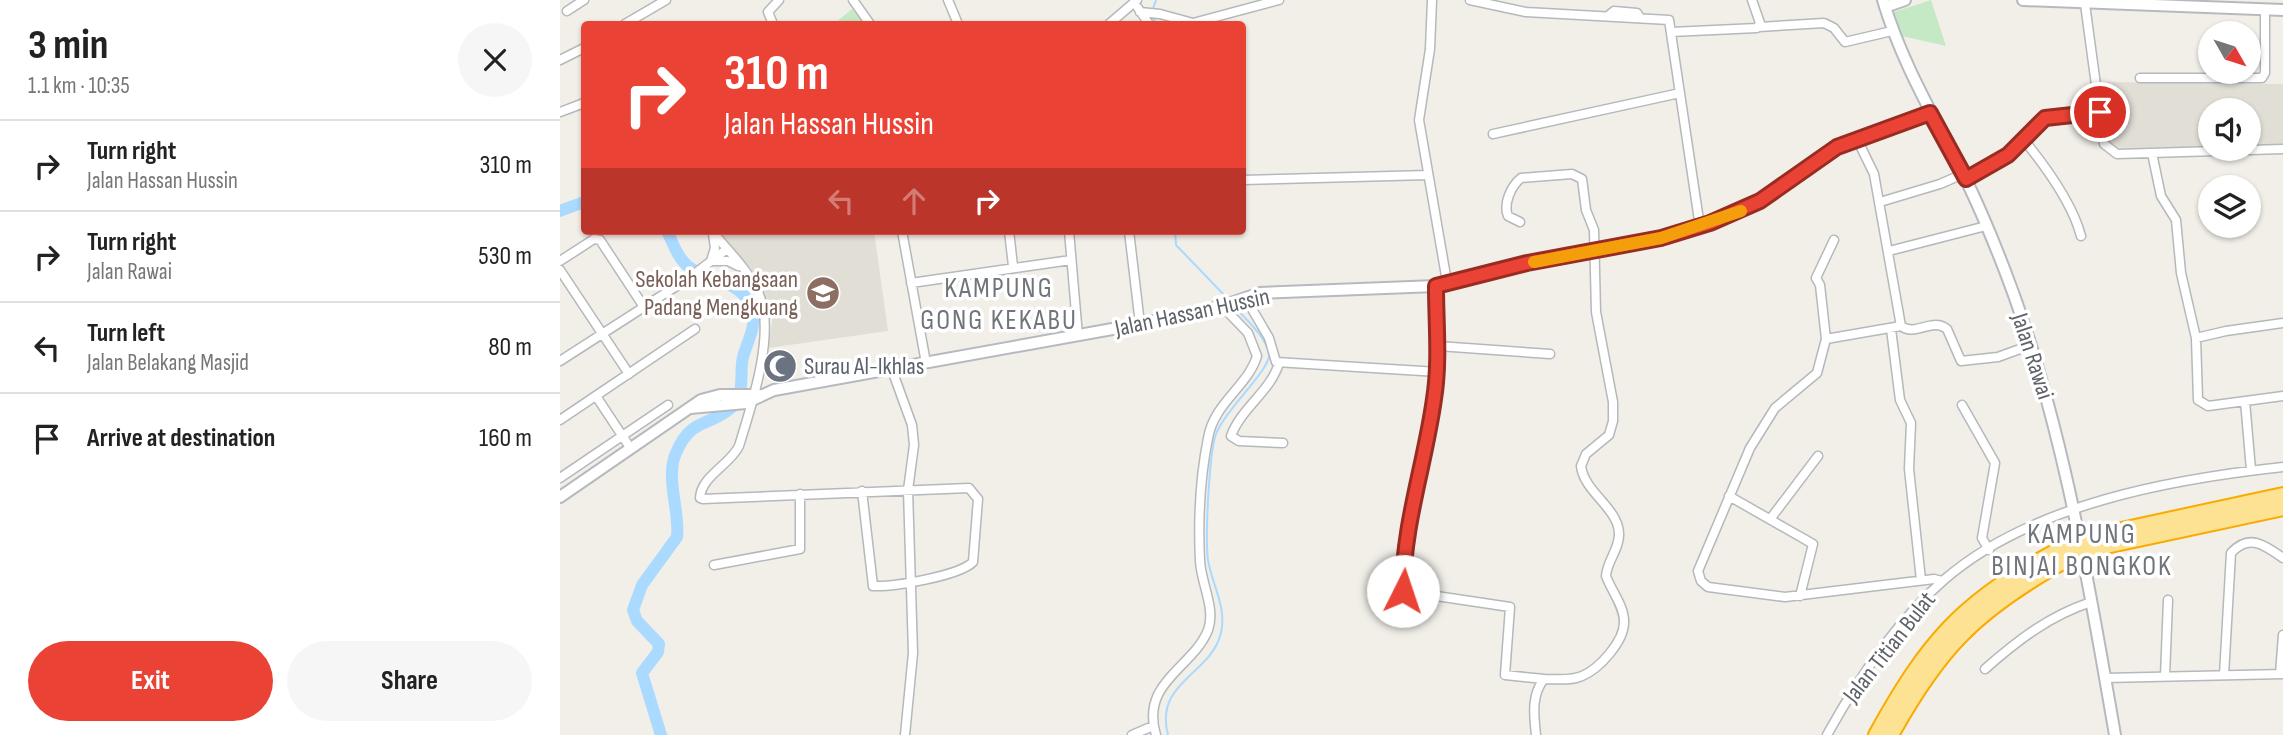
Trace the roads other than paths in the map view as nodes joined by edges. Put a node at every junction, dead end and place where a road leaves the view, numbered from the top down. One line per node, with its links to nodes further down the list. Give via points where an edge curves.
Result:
1 (584, 0): 19 (street)
2 (666, 0): 21 (street)
3 (779, 0): 22 (street, via 768,12)
4 (853, 0): 23 (street)
5 (948, 0): 24 (street)
6 (1279, 0): 28 (street)
7 (1432, 0): 45 (street, via 1419,120)
8 (1470, 0): 31 (street, via 1526,12 1637,13 1669,20)
9 (1752, 0): 29 (street)
10 (1905, 0): 14 (street)
11 (2023, 0): 13 (street)
12 (1136, 1): 20 (street); 25 (street)
13 (2069, 2): 15 (street)
14 (1884, 4): 30 (street, Jalan Rawai)
15 (2085, 4): 16 (street); 38 (street)
16 (2236, 4): 17 (street)
17 (2265, 10): 18 (street); 34 (street, via 2262,78)
18 (2283, 10)
19 (567, 11)
20 (1143, 12): 26 (street); 27 (street)
21 (630, 21)
22 (772, 21)
23 (868, 21)
24 (957, 21)
25 (1113, 21)
26 (1148, 21)
27 (1186, 21)
28 (1200, 21)
29 (1757, 28): 30 (street, via 1824,23 1845,42); 31 (street)
30 (1892, 31): 39 (street, Jalan Rawai)
31 (1671, 32): 35 (street)
32 (581, 50): 33 (street)
33 (560, 60)
34 (2140, 78)
35 (1680, 93): 40 (street); 51 (street)
36 (581, 104): 37 (street)
37 (560, 112)
38 (2100, 112): 42 (street, via 2045,118); 44 (street, via 2104,144 2118,153)
39 (1930, 113): 41 (street, Jalan Hassan Hussin); 46 (street, Jalan Rawai)
40 (1493, 134)
41 (1857, 139): 48 (street, via 1874,174); 51 (street, Jalan Hassan Hussin, via 1822,156 1760,201)
42 (2024, 140): 46 (street, via 2008,155); 58 (street, via 2047,171)
43 (2283, 149): 44 (street)
44 (2152, 153): 81 (street, via 2161,196 2176,220 2181,273)
45 (1428, 175): 47 (street); 70 (street)
46 (1964, 176): 48 (street); 50 (street, Jalan Rawai)
47 (1246, 180)
48 (1880, 202): 62 (street)
49 (1520, 222): 61 (street, via 1506,214 1518,180 1577,175 1582,179)
50 (1986, 226): 62 (street); 83 (street, Jalan Rawai)
51 (1699, 227): 61 (street, Jalan Hassan Hussin)
52 (713, 235): 65 (street, via 715,248)
53 (715, 235): 60 (street)
54 (903, 235): 69 (street)
55 (1009, 235): 66 (street)
56 (1069, 235): 63 (street)
57 (1129, 235): 75 (street)
58 (2081, 236)
59 (1835, 240): 82 (street, via 1816,278)
60 (727, 249): 65 (street); 68 (street)
61 (1596, 249): 70 (street, Jalan Hassan Hussin); 132 (street, via 1596,312 1613,421 1609,435 1589,450 1581,466 1586,482 1618,526 1619,541 1606,576 1624,626 1611,651 1590,671 1573,679)
62 (1889, 251): 76 (street)
63 (1071, 260): 66 (street); 80 (street)
64 (560, 261): 73 (street, via 594,239 600,240)
65 (710, 262): 68 (street, via 728,261); 73 (street)
66 (1013, 266): 69 (street)
67 (560, 270): 79 (street)
68 (745, 271): 94 (street, via 760,295 764,316)
69 (911, 283): 88 (street)
70 (1442, 284): 71 (street, Jalan Hassan Hussin, via 1260,293); 84 (street)
71 (1241, 299): 72 (street, Jalan Hassan Hussin); 87 (street, via 1269,338)
72 (1224, 306): 75 (street, Jalan Hassan Hussin); 133 (street, via 1248,333 1257,356 1226,398 1208,435 1200,494 1200,554 1209,629 1164,682)
73 (644, 307): 79 (street)
74 (2283, 323): 81 (street)
75 (1140, 324): 80 (street, Jalan Hassan Hussin)
76 (1901, 326): 78 (street); 83 (street, via 1910,330 1942,325 1961,361 1998,357)
77 (695, 329): 91 (street)
78 (1891, 329): 82 (street); 120 (street, via 1900,400 1911,423 1909,470)
79 (602, 334): 86 (street); 91 (street)
80 (1078, 336): 88 (street, Jalan Hassan Hussin)
81 (2196, 338): 95 (street, via 2198,400 2208,406)
82 (1826, 340): 111 (street, via 1817,373 1779,404 1764,423)
83 (2031, 345): 113 (street, Jalan Rawai)
84 (1438, 346): 85 (street); 90 (street)
85 (1550, 354)
86 (560, 361)
87 (1277, 362): 90 (street); 100 (street, via 1276,374 1231,436 1234,441)
88 (926, 363): 89 (street, Jalan Hassan Hussin)
89 (892, 370): 94 (street, Jalan Hassan Hussin); 106 (street, via 912,425 913,467)
90 (1438, 372): 132 (street, via 1411,504 1402,590 1510,607 1505,675)
91 (629, 374): 92 (street)
92 (596, 396): 98 (street); 99 (street)
93 (2283, 396): 95 (street)
94 (752, 397): 101 (street, Jalan Hassan Hussin, via 701,400); 108 (street, via 735,455 707,481 700,498)
95 (2245, 401): 104 (street)
96 (668, 405): 99 (street)
97 (1962, 405): 116 (street, via 1995,463 1982,538)
98 (560, 420)
99 (622, 436): 101 (street); 105 (street)
100 (1283, 443)
101 (631, 449): 110 (street, Jalan Hassan Hussin)
102 (1818, 456): 114 (street)
103 (2283, 467): 104 (street, Jalan Titian Bulat)
104 (2251, 470): 113 (street, Jalan Titian Bulat, via 2138,491)
105 (560, 478)
106 (908, 490): 107 (street); 122 (street); 122 (street, via 969,488 978,499 971,565)
107 (862, 491): 108 (street); 122 (street, via 872,585)
108 (800, 494): 119 (street, via 800,549)
109 (2283, 495): 115 (highway)
110 (560, 496)
111 (1729, 496): 114 (street); 123 (street, via 1698,566 1701,581 1714,589 1754,596)
112 (2283, 508): 115 (highway)
113 (2072, 510): 116 (street, Jalan Titian Bulat); 125 (street, Jalan Rawai)
114 (1771, 518): 123 (street, via 1813,544)
115 (2105, 540): 117 (highway, bridge)
116 (1989, 550): 121 (street, Jalan Titian Bulat)
117 (2057, 558): 139 (highway, via 1981,596 1947,628 1907,679); 140 (highway, via 1990,607 1957,638 1918,686)
118 (2283, 558): 129 (street, via 2251,540 2231,553)
119 (714, 565)
120 (1921, 580): 121 (street); 123 (street)
121 (1942, 581): 138 (street, Jalan Titian Bulat, via 1887,642)
122 (910, 582): 134 (street, via 913,653)
123 (1800, 596)
124 (2168, 600): 130 (street)
125 (2091, 602): 127 (street, via 2034,628); 131 (street, Jalan Rawai)
126 (2283, 635): 128 (street)
127 (1985, 669)
128 (2282, 674): 129 (street)
129 (2224, 675): 130 (street)
130 (2165, 676): 131 (street)
131 (2105, 678): 141 (street, Jalan Rawai)
132 (1544, 680): 137 (street, via 1536,693)
133 (1153, 726): 135 (street); 136 (street)
134 (905, 735)
135 (1132, 735)
136 (1156, 735)
137 (1536, 735)
138 (1827, 735)
139 (1876, 735)
140 (1891, 735)
141 (2115, 735)

